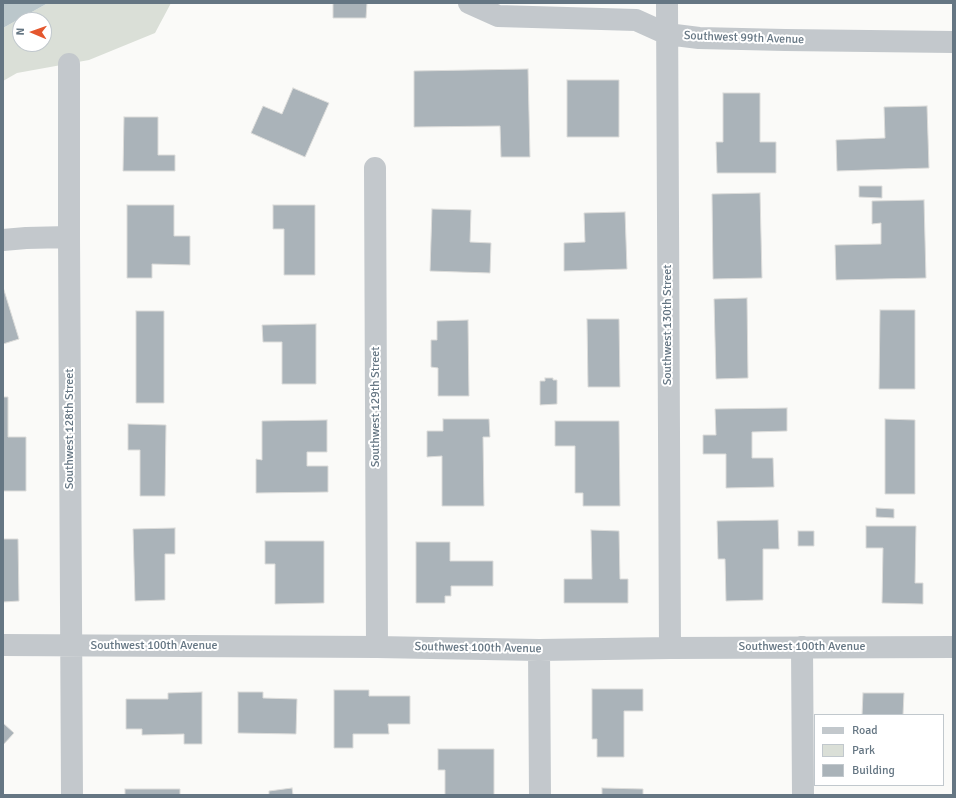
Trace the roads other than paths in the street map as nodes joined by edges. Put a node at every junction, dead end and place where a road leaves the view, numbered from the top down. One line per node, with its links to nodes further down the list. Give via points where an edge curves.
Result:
1 (469, 3): 3 (street, Southwest 99th Avenue, via 498,16 636,20)
2 (667, 3): 3 (street, Southwest 130th Street)
3 (667, 34): 4 (street, Southwest 99th Avenue, via 699,38); 13 (street, Southwest 130th Street)
4 (953, 42)
5 (69, 64): 7 (street, Southwest 128th Street)
6 (375, 168): 11 (street, Southwest 129th Street)
7 (69, 237): 8 (street); 10 (street, Southwest 128th Street)
8 (3, 240)
9 (3, 645): 10 (street, Southwest 100th Avenue)
10 (72, 646): 11 (street, Southwest 100th Avenue); 16 (street, Southwest 128th Street)
11 (377, 647): 15 (street, Southwest 100th Avenue)
12 (953, 647): 14 (street, Southwest 100th Avenue)
13 (670, 648): 14 (street, Southwest 100th Avenue); 15 (street, Southwest 100th Avenue)
14 (802, 648): 18 (street)
15 (539, 650): 17 (street)
16 (72, 795)
17 (540, 795)
18 (803, 795)

